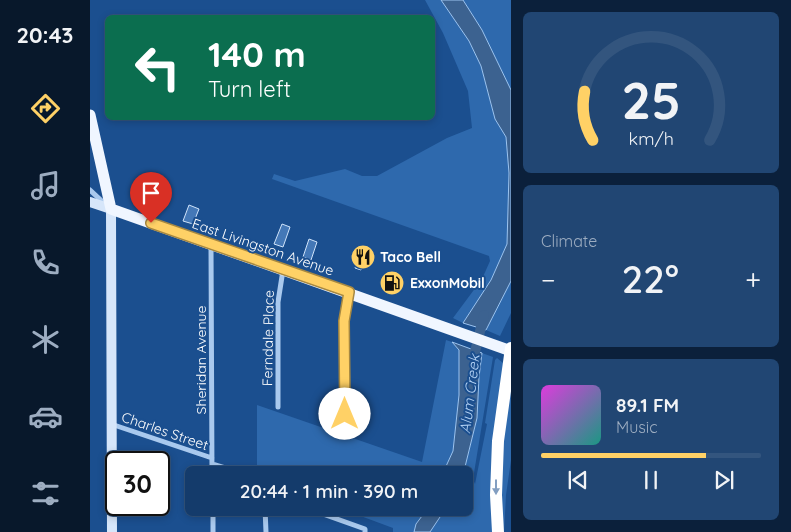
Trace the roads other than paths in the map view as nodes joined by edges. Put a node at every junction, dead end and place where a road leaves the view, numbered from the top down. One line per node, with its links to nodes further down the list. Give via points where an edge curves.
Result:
1 (90, 115): 4 (main road)
2 (90, 190): 4 (street)
3 (90, 202): 4 (main road, East Livingston Avenue)
4 (111, 209): 5 (main road, East Livingston Avenue); 10 (main road)
5 (211, 245): 6 (main road, East Livingston Avenue); 12 (street, Sheridan Avenue)
6 (283, 270): 7 (main road, East Livingston Avenue); 9 (street, Ferndale Place, via 278,302)
7 (349, 292): 8 (main road, East Livingston Avenue); 11 (street, via 344,321)
8 (511, 350): 22 (highway, one-way to 22, via 498,441)
9 (278, 407)
10 (111, 424): 12 (street, Charles Street); 19 (main road)
11 (345, 428)
12 (212, 461): 13 (street, Sheridan Avenue); 14 (street, Charles Street)
13 (212, 466)
14 (225, 466)
15 (213, 516): 20 (street)
16 (265, 516): 21 (street)
17 (327, 516): 18 (street)
18 (365, 531)
19 (112, 532)
20 (213, 532)
21 (266, 532)
22 (498, 532)

